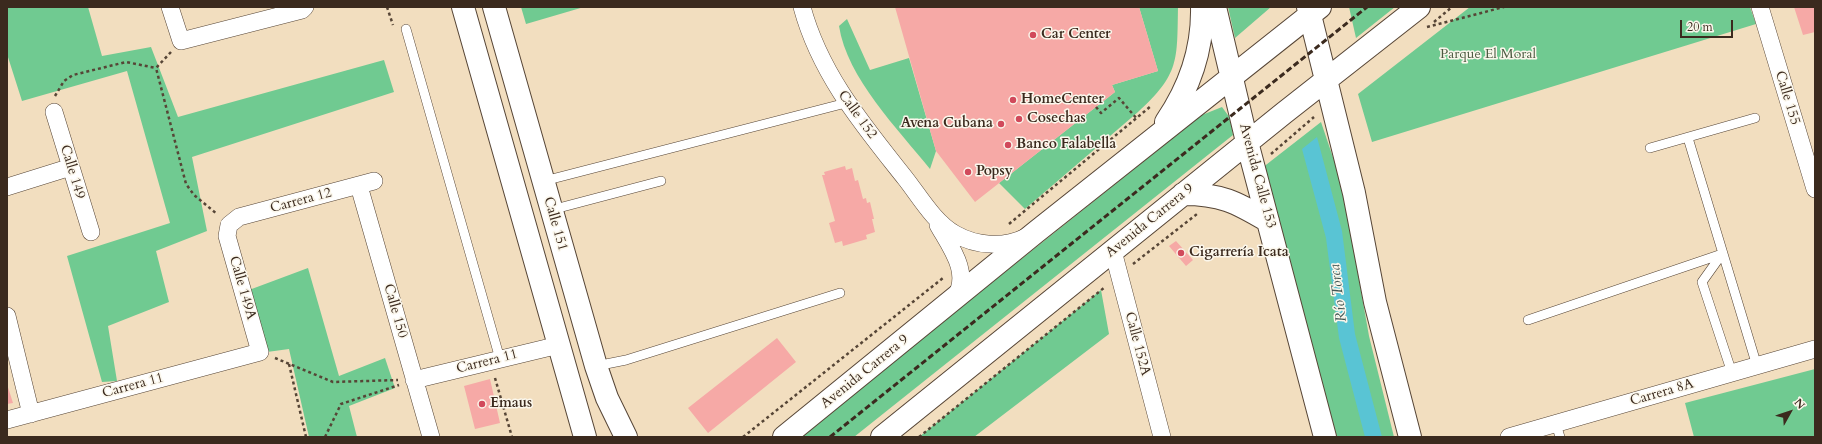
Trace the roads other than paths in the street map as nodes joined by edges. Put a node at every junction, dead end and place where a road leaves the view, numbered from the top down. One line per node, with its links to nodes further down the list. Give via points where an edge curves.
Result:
1 (170, 7): 2 (street, via 181,41 302,10)
2 (305, 7)
3 (463, 7): 40 (main road, Calle 151)
4 (494, 7): 22 (main road, Calle 151)
5 (802, 7): 14 (street, Calle 152, via 821,58)
6 (1202, 7): 18 (main road, via 1200,40 1191,77 1183,95)
7 (1215, 7): 12 (main road, Avenida Calle 153)
8 (1419, 7): 13 (main road, Avenida Carrera 9)
9 (1760, 7): 26 (street, Calle 155)
10 (1309, 13): 12 (main road, Avenida Carrera 9); 13 (main road)
11 (406, 29): 43 (lane)
12 (1232, 77): 18 (main road, Avenida Carrera 9); 19 (main road, Avenida Calle 153)
13 (1319, 85): 19 (main road, Avenida Carrera 9); 58 (main road, via 1332,102 1361,224 1375,302)
14 (846, 103): 22 (lane); 29 (street, Calle 152)
15 (54, 112): 21 (street, Calle 149)
16 (1755, 118): 17 (lane)
17 (1688, 138): 20 (lane); 35 (lane)
18 (1154, 139): 33 (main road, Avenida Carrera 9)
19 (1247, 142): 27 (main road, Avenida Carrera 9); 30 (main road, Avenida Calle 153)
20 (1650, 148)
21 (71, 167): 25 (street); 32 (street, Calle 149)
22 (544, 181): 28 (main road, Calle 151)
23 (661, 181): 28 (lane)
24 (366, 183): 31 (street, Carrera 12, via 239,217); 47 (street, Calle 150)
25 (7, 187)
26 (1815, 189)
27 (1183, 194): 30 (main road, via 1219,196); 34 (main road, Avenida Carrera 9)
28 (551, 210): 44 (main road, Calle 151)
29 (932, 212): 33 (street, Calle 152, via 955,234 984,244 1014,242); 37 (street, Calle 152, via 950,244 961,271 961,285)
30 (1268, 221): 57 (main road, Avenida Calle 153)
31 (230, 225): 42 (street, Calle 149A, via 227,236)
32 (91, 232)
33 (1036, 232): 37 (main road, Avenida Carrera 9)
34 (1112, 251): 55 (main road, Avenida Carrera 9); 56 (street, Calle 152A)
35 (1722, 254): 39 (lane); 45 (lane); 46 (lane, via 1702,282)
36 (840, 293): 44 (lane, via 626,360)
37 (955, 298): 54 (main road, Avenida Carrera 9)
38 (7, 316): 48 (street)
39 (1528, 320)
40 (559, 345): 43 (street, Carrera 11); 52 (main road, Calle 151)
41 (1815, 349): 45 (street, Carrera 8A)
42 (260, 352): 48 (street, Carrera 11)
43 (500, 359): 47 (street, Carrera 11)
44 (596, 366): 53 (main road, Calle 151, via 607,398)
45 (1757, 366): 46 (street, Carrera 8A)
46 (1732, 373): 50 (street, Carrera 8A)
47 (414, 380): 51 (street, Calle 150)
48 (31, 414): 49 (street, Carrera 11)
49 (7, 420)
50 (1558, 430): 59 (street, Carrera 8A)
51 (430, 437)
52 (585, 437)
53 (626, 437)
54 (784, 437)
55 (882, 437)
56 (1162, 437)
57 (1326, 437)
58 (1410, 437)
59 (1509, 437)

